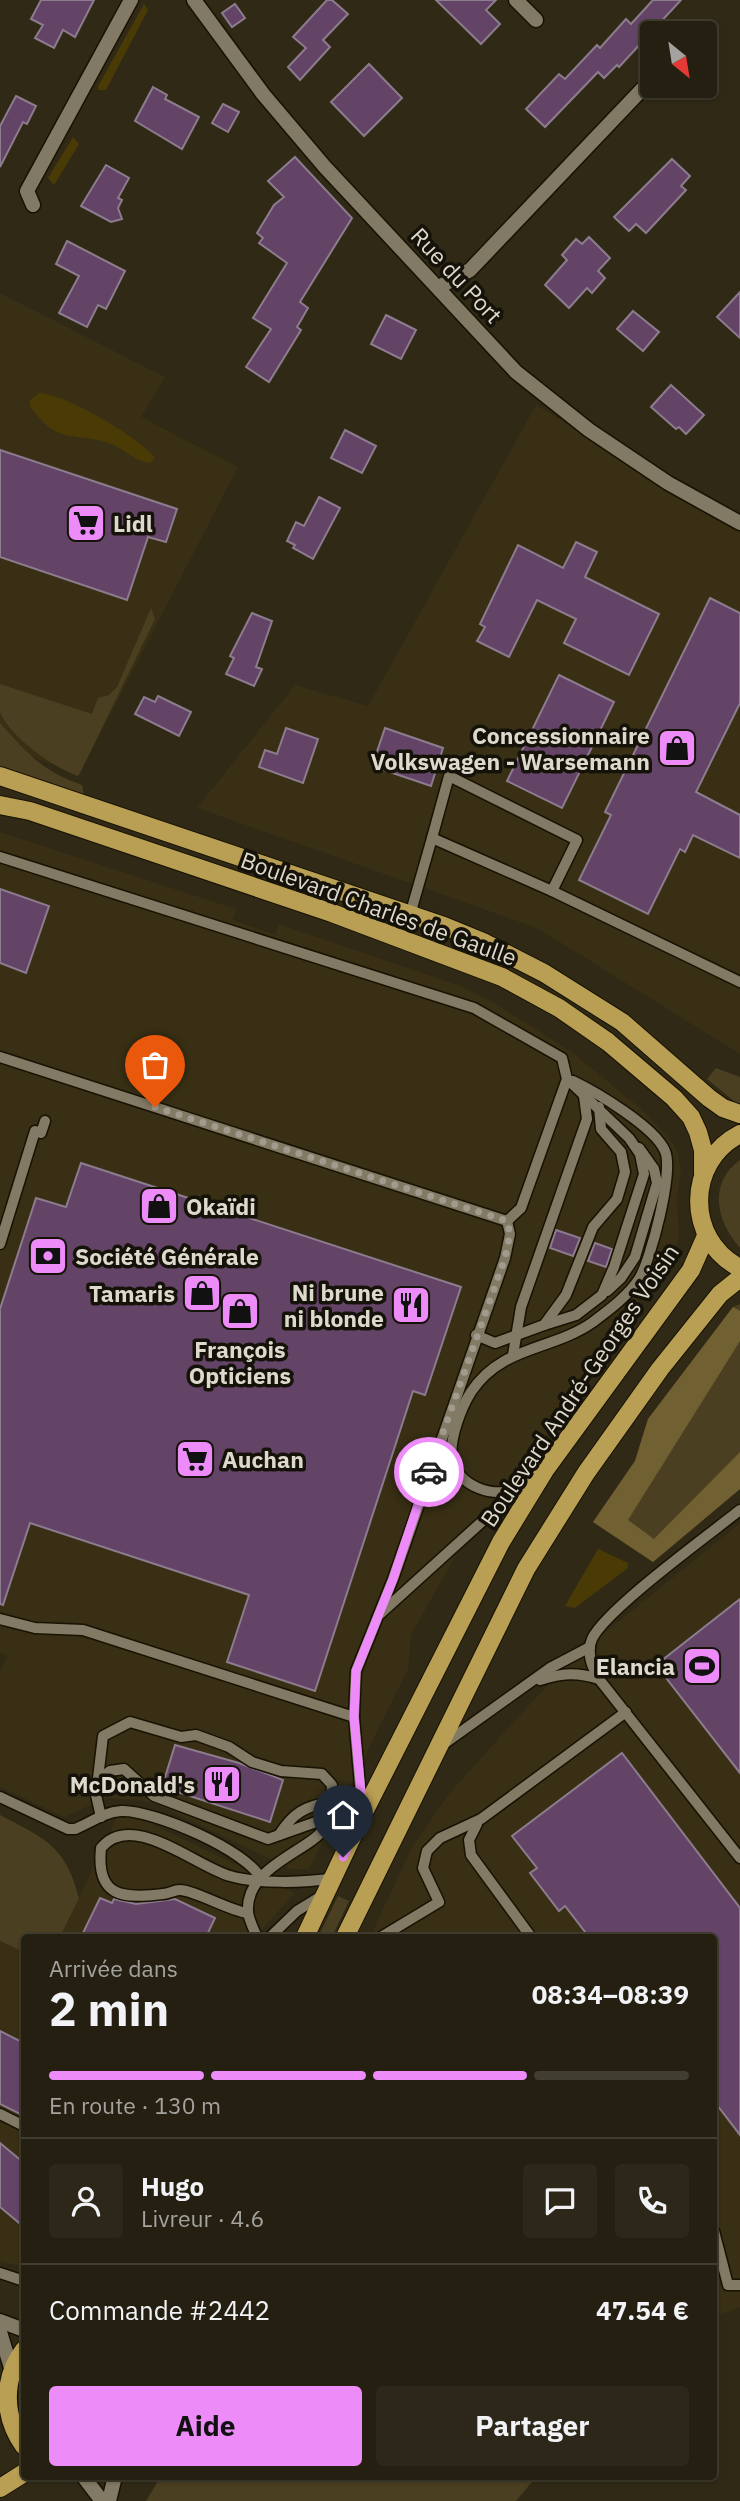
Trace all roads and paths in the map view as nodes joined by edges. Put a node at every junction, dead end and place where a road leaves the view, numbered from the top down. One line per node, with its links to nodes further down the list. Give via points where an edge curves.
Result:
1 (131, 0): 6 (street, via 27,191)
2 (194, 0): 7 (street, Rue du Port, via 263,94 324,166)
3 (516, 0): 4 (street)
4 (536, 20)
5 (640, 91): 7 (street, via 470,270)
6 (33, 205)
7 (439, 288): 8 (street, Rue du Port, via 535,389 668,483)
8 (740, 523)
9 (0, 776): 14 (main road, Boulevard Charles de Gaulle)
10 (0, 805): 24 (main road, Boulevard Charles de Gaulle, via 30,811 332,913 502,977 608,1042 674,1098 698,1132)
11 (432, 838): 13 (lane); 13 (lane, via 449,776 577,840); 14 (lane)
12 (0, 857): 17 (lane, via 474,1008 562,1058)
13 (552, 891): 15 (lane)
14 (410, 915): 20 (main road, Boulevard Charles de Gaulle, via 483,942 571,988 622,1022 709,1098)
15 (740, 982)
16 (0, 1057): 25 (lane)
17 (567, 1079): 18 (lane); 25 (lane, via 521,1208); 34 (lane, via 599,1094 655,1137 666,1152 666,1185 645,1268 633,1287 589,1325)
18 (584, 1096): 19 (lane); 33 (lane, via 587,1119 521,1307)
19 (599, 1107): 23 (lane); 31 (lane, via 601,1129 621,1152 625,1172 617,1199 593,1227 566,1295)
20 (740, 1114)
21 (45, 1121): 27 (lane, via 41,1133 36,1131)
22 (740, 1133): 24 (main road, via 717,1151)
23 (629, 1138): 30 (lane, via 640,1154 644,1174); 30 (lane, via 654,1169 657,1183 635,1257)
24 (703, 1173): 26 (main road, Boulevard Charles de Gaulle, via 698,1194)
25 (507, 1221): 32 (lane, via 510,1234 505,1258)
26 (706, 1236): 28 (main road); 35 (main road, Boulevard André-Georges Voisin, via 691,1270)
27 (0, 1244)
28 (740, 1268)
29 (740, 1278): 45 (main road, via 720,1294 669,1358 586,1472 526,1569)
30 (602, 1295): 31 (lane, via 576,1315)
31 (544, 1325): 33 (lane)
32 (476, 1335): 33 (lane, via 495,1343); 38 (lane)
33 (516, 1335): 34 (lane)
34 (513, 1355): 36 (lane, via 488,1373 469,1396 451,1454 455,1469 470,1486)
35 (545, 1470): 36 (lane); 49 (main road, Boulevard André-Georges Voisin, via 501,1542)
36 (518, 1489): 38 (lane)
37 (740, 1510): 40 (lane, via 603,1624)
38 (377, 1616): 44 (lane, via 356,1671)
39 (0, 1619): 44 (lane, via 35,1628 83,1630)
40 (590, 1647): 41 (lane, via 590,1663); 42 (lane)
41 (600, 1679): 42 (lane, via 561,1673); 43 (lane)
42 (534, 1682): 45 (lane)
43 (626, 1712): 52 (lane); 54 (lane)
44 (354, 1717): 49 (lane)
45 (438, 1748): 61 (main road)
46 (98, 1780): 48 (lane, via 103,1736 130,1722 181,1737 196,1735 229,1746 252,1762 322,1774 332,1786); 50 (lane); 53 (lane, via 110,1771 124,1769 153,1796 261,1837)
47 (0, 1797): 50 (lane, via 68,1829)
48 (331, 1802): 51 (lane); 53 (lane, via 303,1808)
49 (363, 1814): 56 (main road, Boulevard André-Georges Voisin)
50 (101, 1817): 55 (lane, via 120,1811 160,1818 244,1858)
51 (323, 1817): 53 (lane); 55 (lane, via 323,1832 276,1863)
52 (481, 1819): 62 (lane, via 440,1838 427,1851 423,1868 439,1902); 63 (lane, via 471,1831 471,1855)
53 (279, 1835)
54 (740, 1858)
55 (261, 1879): 56 (lane); 57 (lane); 57 (lane, via 231,1876 134,1834 116,1837 101,1848 102,1880 116,1894 165,1894 180,1889)
56 (330, 1886): 59 (lane); 60 (main road, Boulevard André-Georges Voisin)
57 (247, 1913): 58 (lane)
58 (256, 1934)
59 (273, 1934)
60 (306, 1934)
61 (346, 1934)
62 (386, 1934)
63 (529, 1934)
64 (0, 2114): 65 (lane)
65 (21, 2124)
66 (717, 2242): 69 (lane, via 728,2284)
67 (0, 2273): 68 (lane)
68 (21, 2280)
69 (740, 2285)
70 (0, 2321): 71 (street)
71 (21, 2329)
72 (0, 2332): 74 (street)
73 (21, 2355): 74 (main road)
74 (12, 2371): 75 (main road)
75 (8, 2408): 76 (main road); 77 (main road)
76 (0, 2433)
77 (21, 2441)
78 (21, 2475): 81 (main road)
79 (86, 2480): 82 (street)
80 (114, 2480): 83 (street)
81 (0, 2488)
82 (103, 2501)
83 (109, 2501)

